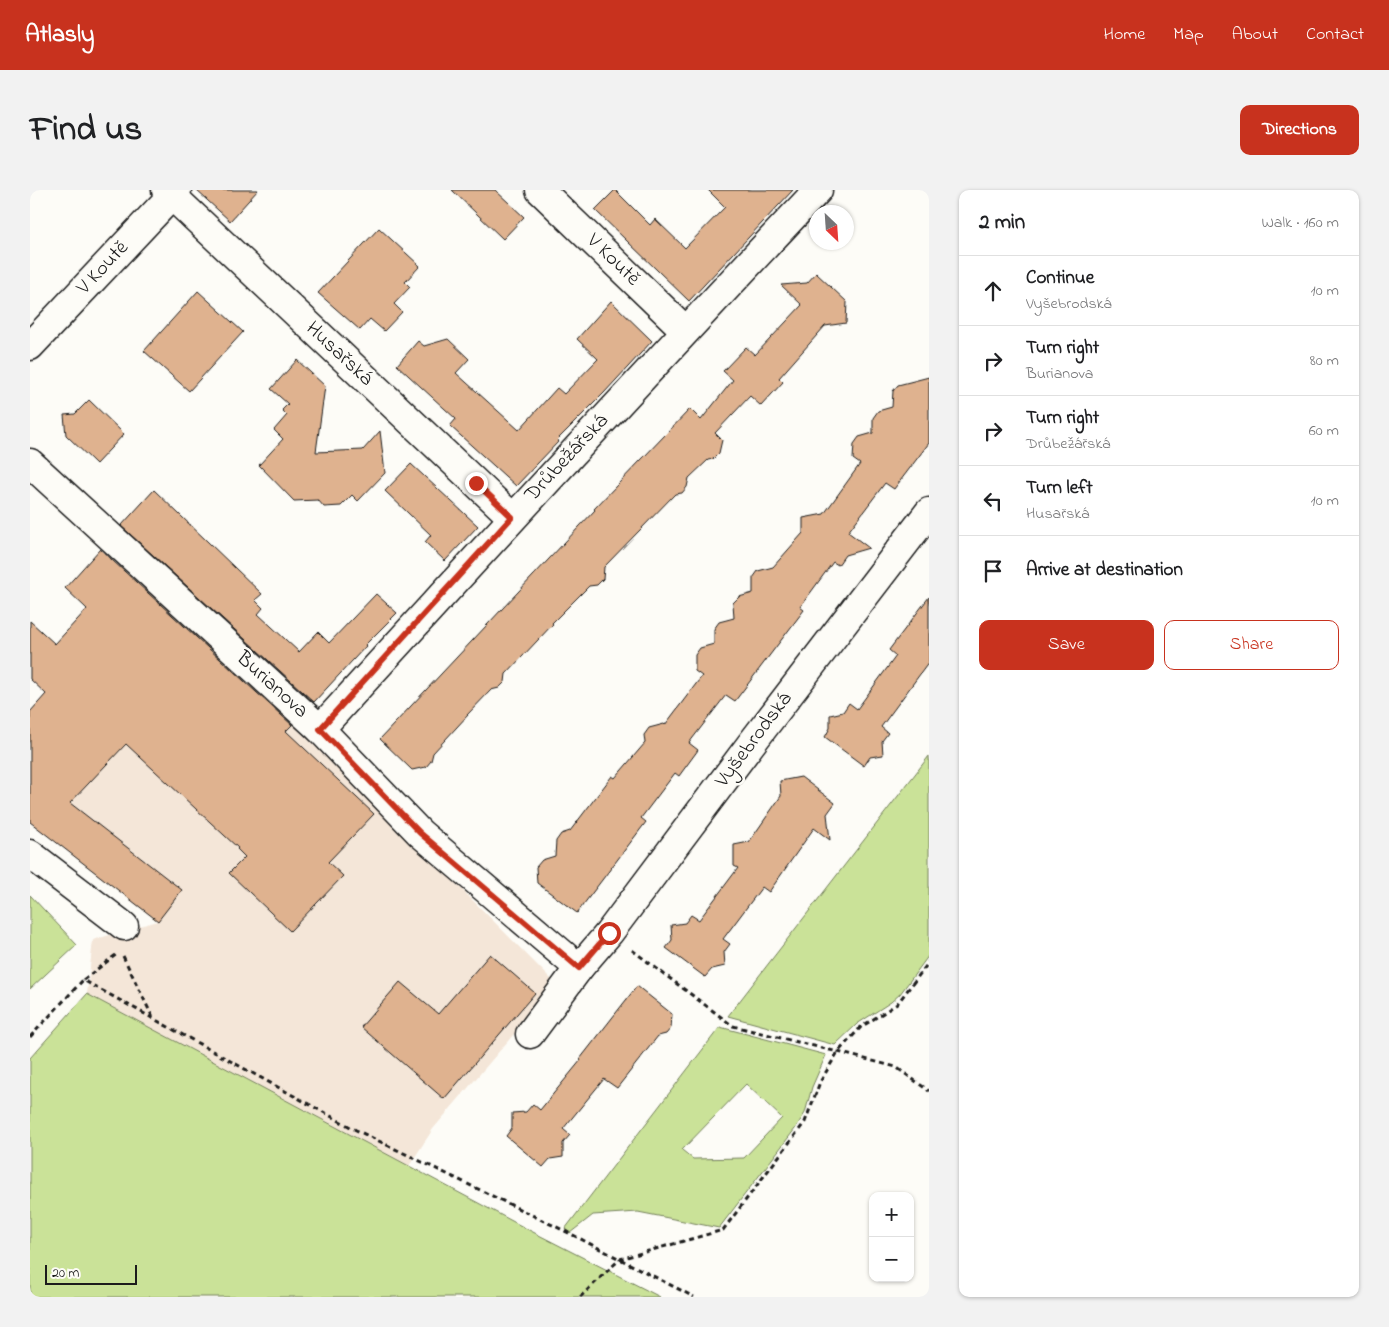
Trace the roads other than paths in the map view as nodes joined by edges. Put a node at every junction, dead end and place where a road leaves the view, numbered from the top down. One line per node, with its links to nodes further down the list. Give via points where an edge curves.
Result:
1 (540, 190): 4 (street, V Koutě)
2 (818, 190): 4 (street, Drůbežářská)
3 (171, 192): 5 (street, V Koutě); 8 (street, Husařská)
4 (685, 330): 8 (street, Drůbežářská)
5 (30, 346)
6 (30, 463): 9 (street, Burianova)
7 (929, 512): 12 (street, Vyšebrodská)
8 (512, 517): 9 (street, Drůbežářská)
9 (320, 729): 12 (street, Burianova, via 420,833)
10 (30, 854): 11 (street)
11 (124, 926)
12 (579, 968): 13 (street, Vyšebrodská)
13 (530, 1034)

